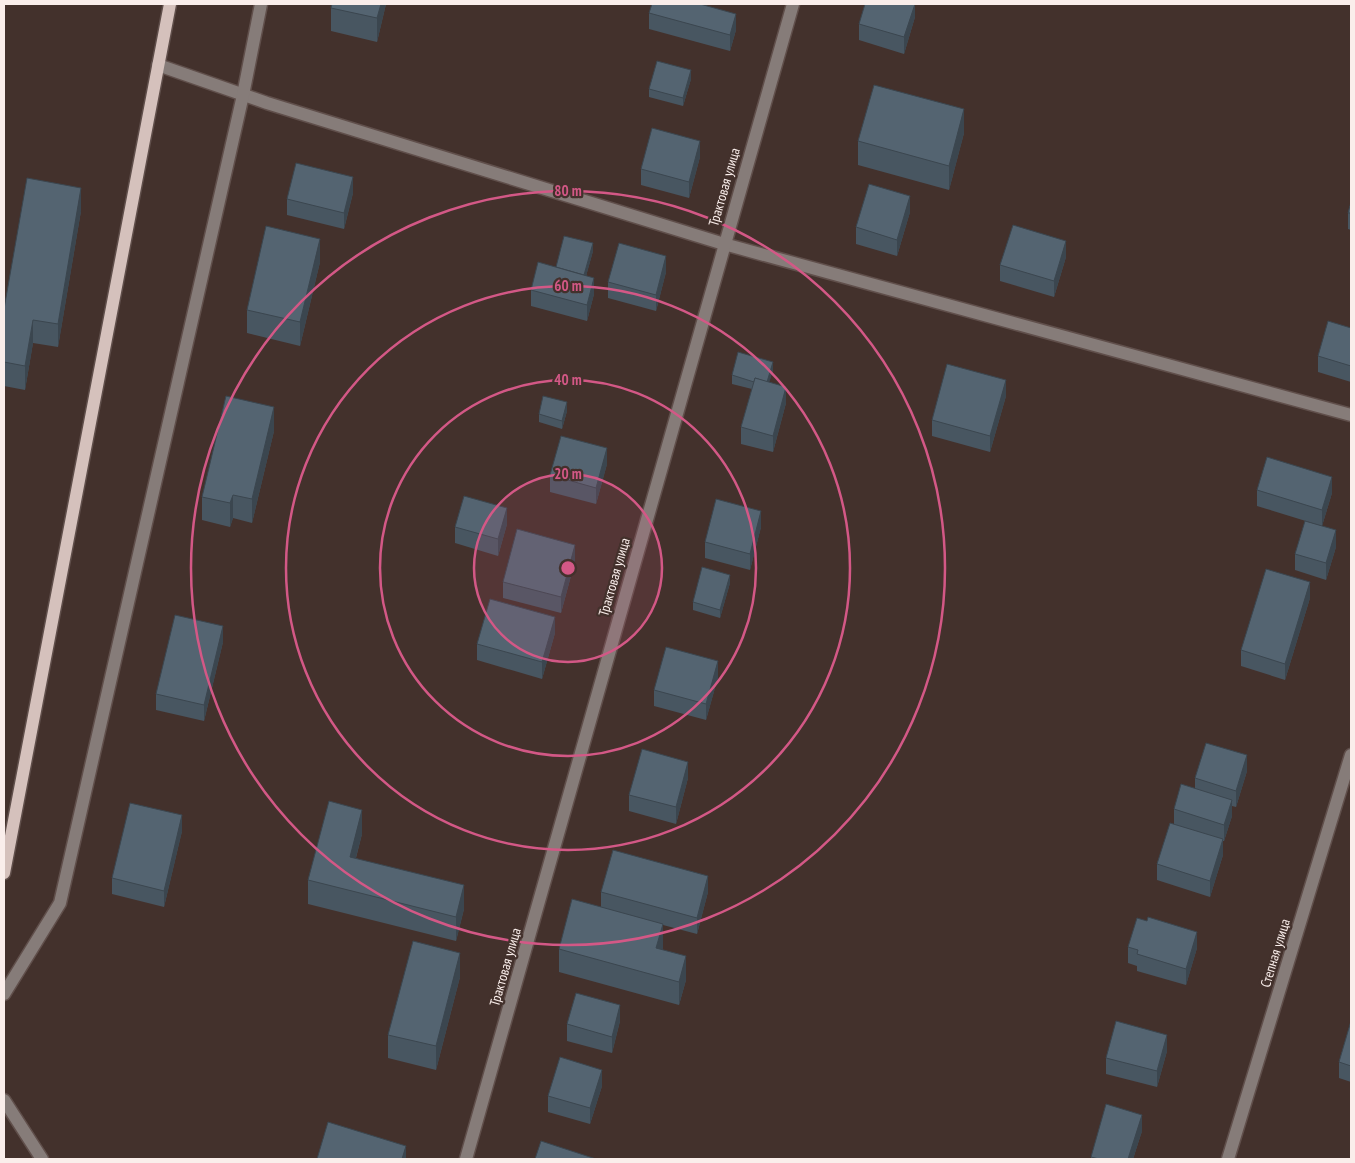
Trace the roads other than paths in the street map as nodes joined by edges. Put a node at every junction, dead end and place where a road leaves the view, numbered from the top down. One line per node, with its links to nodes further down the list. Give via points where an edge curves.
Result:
1 (170, 4): 4 (main road)
2 (261, 4): 5 (street)
3 (793, 4): 6 (street, Трактовая улица)
4 (158, 65): 5 (street); 9 (main road)
5 (243, 95): 6 (street); 10 (street, via 60,903)
6 (724, 244): 7 (street); 13 (street, Трактовая улица)
7 (1351, 415)
8 (1351, 754): 14 (street, Степная улица)
9 (4, 873)
10 (4, 994)
11 (4, 1100): 12 (street)
12 (42, 1159)
13 (466, 1159)
14 (1228, 1159)

